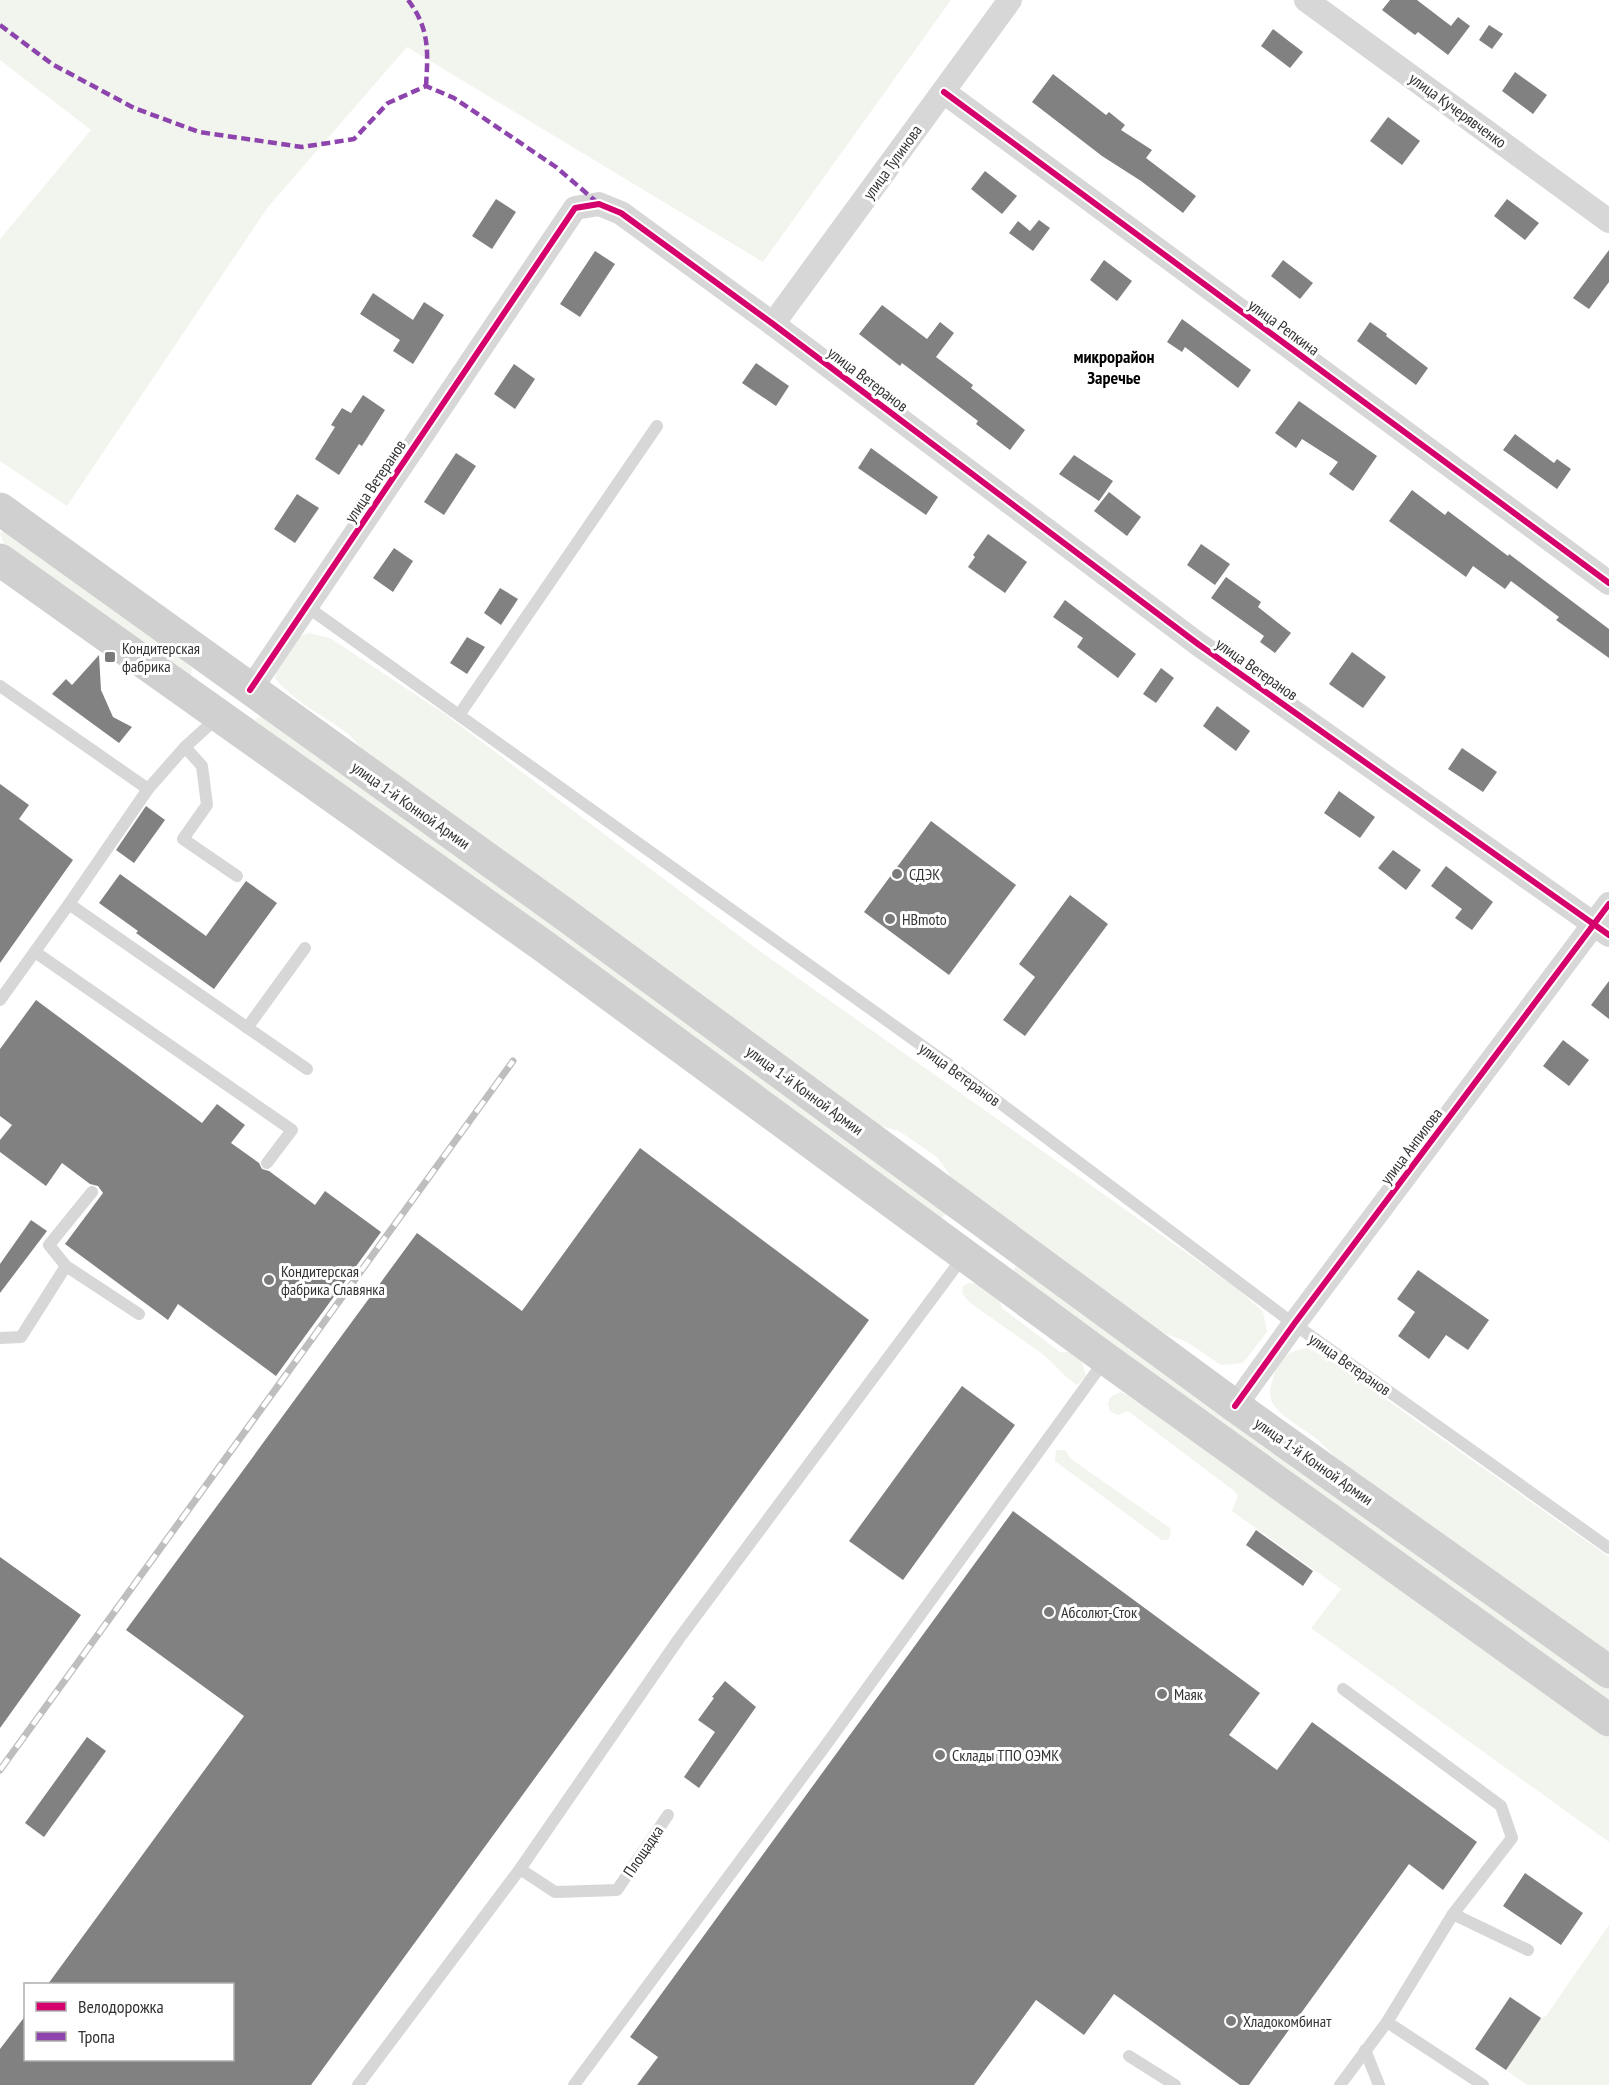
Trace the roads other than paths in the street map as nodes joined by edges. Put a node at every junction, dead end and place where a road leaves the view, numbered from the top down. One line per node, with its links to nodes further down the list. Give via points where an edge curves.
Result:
1 (1010, 0): 3 (street, улица Тулинова)
2 (1306, 0): 4 (street, улица Кучерявченко)
3 (944, 92): 5 (street, улица Тулинова); 9 (street, улица Репкина)
4 (1609, 221)
5 (773, 324): 10 (street, улица Ветеранов, via 621,213 599,204 575,208); 20 (street, улица Ветеранов, via 1198,644)
6 (657, 426): 13 (lane)
7 (0, 509): 12 (main road, улица 1-й Конной Армии)
8 (0, 560): 14 (main road)
9 (1609, 583)
10 (306, 606): 12 (street, улица Ветеранов); 13 (lane, улица Ветеранов)
11 (0, 686): 16 (lane)
12 (245, 687): 14 (main road); 28 (main road, улица 1-й Конной Армии, via 577,923)
13 (459, 715): 32 (lane, улица Ветеранов, via 952,1067)
14 (219, 716): 15 (lane); 29 (main road, via 544,947)
15 (185, 747): 16 (lane); 17 (lane, via 202,766 207,805 183,839)
16 (148, 789): 18 (lane)
17 (237, 876)
18 (69, 904): 22 (lane); 24 (lane)
19 (1609, 904): 20 (street, улица Анпилова)
20 (1602, 930): 32 (street, улица Анпилова)
21 (305, 948): 24 (lane)
22 (35, 952): 23 (lane); 26 (lane, via 292,1130)
23 (0, 1000)
24 (248, 1028): 25 (lane)
25 (307, 1069)
26 (267, 1163)
27 (92, 1192): 30 (lane, via 49,1245)
28 (987, 1224): 29 (main road); 35 (main road, улица 1-й Конной Армии)
29 (964, 1256): 34 (main road); 41 (lane, via 678,1640)
30 (66, 1266): 31 (lane); 33 (lane, via 21,1337)
31 (139, 1314)
32 (1294, 1324): 35 (street, улица Анпилова); 36 (lane, улица Ветеранов)
33 (0, 1338)
34 (1106, 1359): 39 (main road); 48 (lane, via 824,1749)
35 (1235, 1406): 37 (main road, улица 1-й Конной Армии)
36 (1609, 1548)
37 (1609, 1672)
38 (1343, 1689): 42 (lane, via 1501,1806 1512,1838)
39 (1609, 1720)
40 (668, 1815): 41 (lane, Площадка, via 617,1890 555,1892)
41 (520, 1869): 47 (lane)
42 (1453, 1914): 43 (lane); 44 (lane)
43 (1528, 1950)
44 (1387, 2022): 45 (lane); 52 (lane)
45 (1365, 2050): 50 (lane); 51 (lane)
46 (1129, 2056): 49 (lane)
47 (358, 2085)
48 (574, 2085)
49 (1175, 2085)
50 (1340, 2085)
51 (1379, 2085)
52 (1483, 2085)

